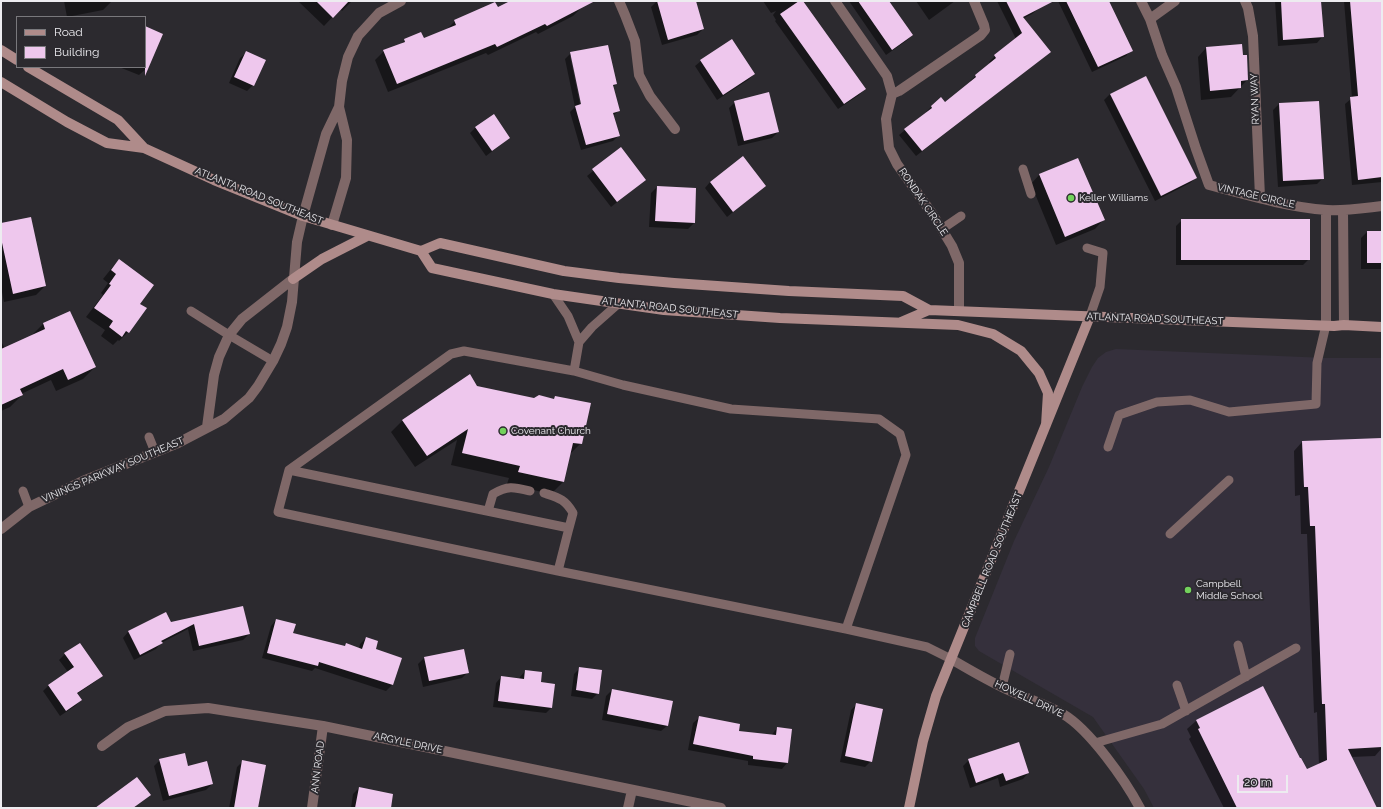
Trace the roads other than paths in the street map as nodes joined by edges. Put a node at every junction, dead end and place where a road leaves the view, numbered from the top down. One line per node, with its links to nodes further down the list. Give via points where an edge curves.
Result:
1 (401, 1): 14 (street, via 379,12 358,36 348,57)
2 (619, 1): 15 (street, via 635,41 639,76 650,96)
3 (834, 1): 13 (street, via 887,76)
4 (974, 1): 13 (street, via 984,25 985,30 981,35)
5 (1141, 1): 8 (street, VINTAGE CIRCLE)
6 (1175, 1): 8 (street)
7 (1245, 1): 19 (street, RYAN WAY, via 1253,36)
8 (1150, 19): 19 (street, VINTAGE CIRCLE, via 1209,185)
9 (1, 50): 10 (main road)
10 (16, 59)
11 (30, 68): 16 (main road, ATLANTA ROAD SOUTHEAST, via 118,120)
12 (1, 82): 16 (main road, ATLANTA ROAD SOUTHEAST, via 107,143)
13 (892, 94): 26 (street, RONDAK CIRCLE, via 886,119 889,148 897,164)
14 (339, 108): 23 (street, VININGS PARKWAY SOUTHEAST, via 326,134); 25 (street, via 346,140 346,178)
15 (676, 129)
16 (144, 148): 23 (main road, ATLANTA ROAD SOUTHEAST)
17 (1023, 169): 18 (lane)
18 (1031, 194)
19 (1260, 198): 21 (street, VINTAGE CIRCLE)
20 (1382, 206): 22 (street, VINTAGE CIRCLE)
21 (1326, 210): 22 (street, VINTAGE CIRCLE); 38 (street)
22 (1343, 210): 39 (street)
23 (303, 216): 25 (main road, ATLANTA ROAD SOUTHEAST); 30 (street, VININGS PARKWAY SOUTHEAST)
24 (961, 216): 26 (lane)
25 (332, 225): 27 (main road, ATLANTA ROAD SOUTHEAST)
26 (942, 229): 34 (street, RONDAK CIRCLE, via 959,263)
27 (367, 236): 29 (main road, ATLANTA ROAD SOUTHEAST); 30 (main road, via 322,259)
28 (1087, 248): 36 (lane, via 1104,253 1100,287)
29 (422, 251): 31 (main road, ATLANTA ROAD SOUTHEAST, via 432,268); 33 (main road, ATLANTA ROAD SOUTHEAST, via 440,243 564,271 618,278 789,291 903,296)
30 (293, 278): 41 (street, via 242,319); 43 (street, VININGS PARKWAY SOUTHEAST, via 287,327)
31 (553, 294): 32 (main road, ATLANTA ROAD SOUTHEAST); 42 (lane, via 568,316)
32 (618, 304): 37 (main road, ATLANTA ROAD SOUTHEAST, via 664,310 780,318); 42 (lane)
33 (929, 310): 34 (main road, ATLANTA ROAD SOUTHEAST); 37 (main road, ATLANTA ROAD SOUTHEAST)
34 (959, 310): 36 (main road, ATLANTA ROAD SOUTHEAST)
35 (191, 311): 41 (lane)
36 (1090, 316): 38 (main road, ATLANTA ROAD SOUTHEAST); 45 (main road, CAMPBELL ROAD SOUTHEAST)
37 (897, 323): 45 (main road, via 958,325 993,334 1021,351 1039,373 1048,393)
38 (1326, 325): 39 (main road, ATLANTA ROAD SOUTHEAST); 48 (lane, via 1317,363 1316,404 1229,412 1190,400 1157,402 1119,415)
39 (1344, 325): 40 (main road, ATLANTA ROAD SOUTHEAST)
40 (1382, 328)
41 (229, 335): 43 (lane); 46 (street, via 214,375)
42 (579, 342): 44 (lane)
43 (273, 361): 46 (street, VININGS PARKWAY SOUTHEAST, via 249,398 224,419)
44 (574, 371): 50 (lane, via 464,351 451,354); 61 (lane, via 623,385 731,409 879,419 900,434 906,455)
45 (1046, 425): 65 (main road, CAMPBELL ROAD SOUTHEAST)
46 (207, 427): 49 (street, VININGS PARKWAY SOUTHEAST)
47 (149, 437): 49 (lane)
48 (1108, 447)
49 (155, 452): 55 (street, VININGS PARKWAY SOUTHEAST, via 83,481)
50 (288, 470): 56 (lane); 60 (lane, via 278,512)
51 (1229, 480): 59 (lane)
52 (23, 491): 55 (lane)
53 (530, 491): 56 (lane, via 503,488 493,494)
54 (544, 493): 57 (lane, via 561,498 568,505 573,513)
55 (29, 507): 58 (street, VININGS PARKWAY SOUTHEAST)
56 (488, 511): 57 (lane)
57 (569, 528): 60 (lane)
58 (1, 529)
59 (1170, 534)
60 (558, 571): 61 (lane)
61 (846, 629): 65 (lane, via 927,647)
62 (1238, 645): 66 (lane)
63 (1296, 648): 66 (lane)
64 (1010, 654): 68 (lane)
65 (951, 660): 68 (street, HOWELL DRIVE); 77 (main road, CAMPBELL ROAD SOUTHEAST, via 936,696 923,741)
66 (1246, 676): 69 (lane)
67 (1177, 685): 69 (lane)
68 (1002, 688): 71 (street, HOWELL DRIVE, via 1045,704 1064,715)
69 (1186, 711): 71 (lane, via 1162,724)
70 (323, 726): 72 (street, ARGYLE DRIVE, via 208,708 165,711 128,727); 73 (street, ARGYLE DRIVE); 74 (street, ANN ROAD)
71 (1095, 743): 78 (street, HOWELL DRIVE)
72 (102, 746)
73 (632, 790): 75 (street); 76 (street, ARGYLE DRIVE)
74 (312, 808)
75 (628, 808)
76 (720, 808)
77 (909, 808)
78 (1140, 808)

